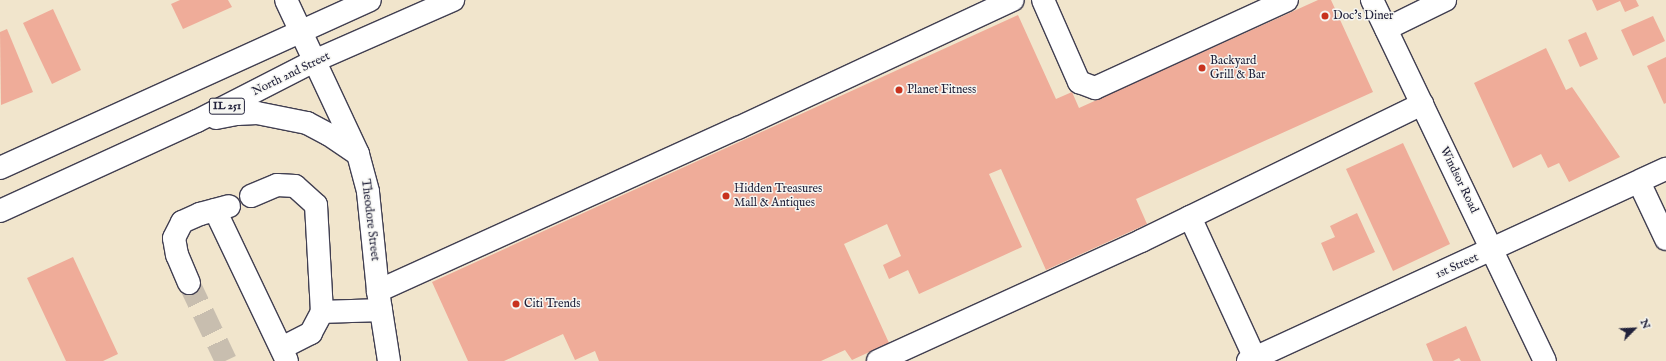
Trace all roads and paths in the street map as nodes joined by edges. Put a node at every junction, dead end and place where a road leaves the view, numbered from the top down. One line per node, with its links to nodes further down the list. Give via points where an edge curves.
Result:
1 (286, 0): 10 (street, Theodore Street)
2 (370, 0): 10 (street)
3 (453, 0): 11 (street, North 2nd Street / IL 251)
4 (1013, 0): 24 (street, via 738,128)
5 (1043, 0): 6 (street, via 1079,82 1095,88)
6 (1287, 0)
7 (1372, 0): 9 (street, Windsor Road)
8 (1445, 0): 9 (street)
9 (1386, 29): 12 (street, Windsor Road)
10 (300, 32): 11 (street, Theodore Street); 15 (street)
11 (314, 61): 13 (street, North 2nd Street / IL 251); 14 (street, Theodore Street)
12 (1422, 104): 20 (street); 22 (street, Windsor Road)
13 (197, 121): 14 (street, via 257,113 283,118 307,123); 19 (street, North 2nd Street / IL 251)
14 (358, 154): 24 (street, Theodore Street, via 368,192)
15 (0, 168)
16 (1666, 169): 17 (street, 1st Street)
17 (1639, 182): 21 (street); 22 (street, 1st Street)
18 (251, 196): 25 (street, via 276,186 295,186 316,205)
19 (2, 206)
20 (1190, 217): 28 (street); 30 (street)
21 (1666, 239)
22 (1492, 250): 26 (street, 1st Street); 31 (street, Windsor Road)
23 (189, 283): 27 (street, via 177,256 174,238 182,222 222,208)
24 (379, 301): 25 (street); 29 (street, Theodore Street)
25 (322, 312): 27 (street, via 311,333)
26 (1286, 352): 28 (street, 1st Street)
27 (284, 355)
28 (1251, 359)
29 (389, 361)
30 (878, 361)
31 (1545, 361)

